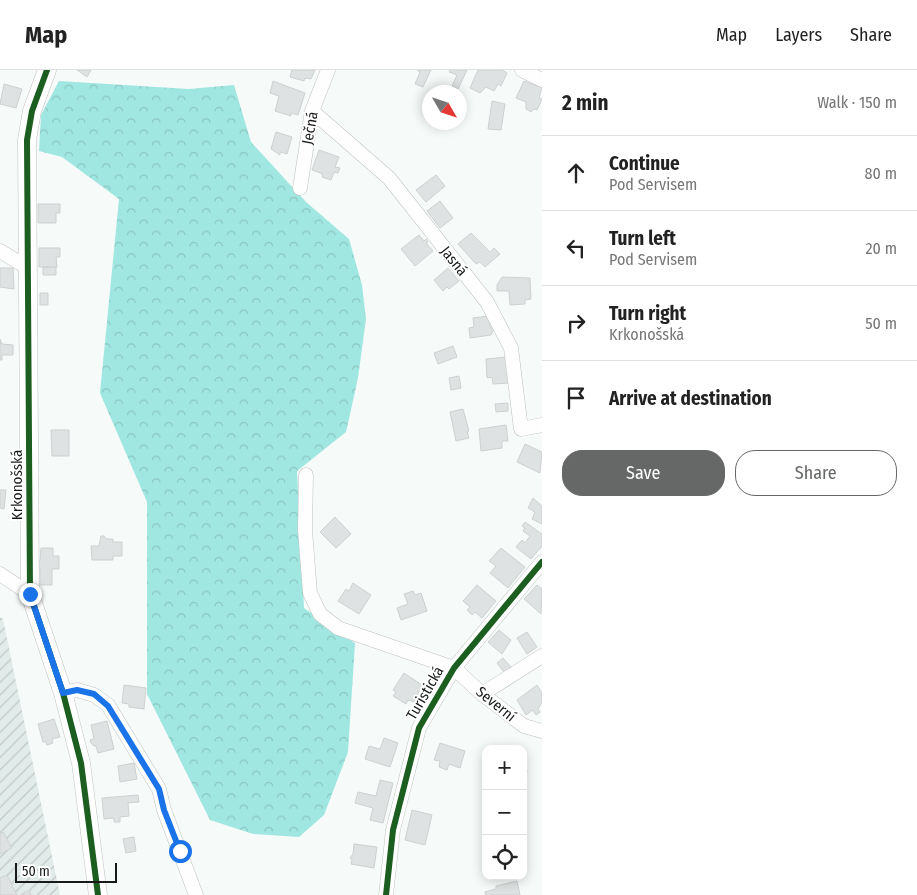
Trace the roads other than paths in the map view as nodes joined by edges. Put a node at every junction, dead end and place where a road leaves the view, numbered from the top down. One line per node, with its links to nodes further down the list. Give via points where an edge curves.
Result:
1 (47, 70): 8 (street, Krkonošská, via 32,111 27,140)
2 (328, 70): 5 (street, Ječná)
3 (522, 70): 4 (street)
4 (542, 80)
5 (312, 111): 6 (street, Ječná); 9 (street, Jasná, via 389,178 487,302 511,348 521,429)
6 (300, 188)
7 (0, 251): 8 (street)
8 (28, 268): 13 (street, Krkonošská)
9 (542, 424)
10 (306, 475): 15 (street, Turistická, via 305,530 310,593 320,614 338,628)
11 (542, 562): 15 (street, Turistická)
12 (0, 574): 13 (street)
13 (30, 594): 16 (street, Krkonošská)
14 (542, 656): 17 (street)
15 (454, 668): 17 (street, Severní); 21 (street, Turistická, via 419,728 393,830)
16 (63, 693): 19 (street, Krkonošská, via 81,763); 20 (street, via 77,690 94,694 108,706 159,789)
17 (482, 694): 18 (street, Severní, via 524,726)
18 (542, 732)
19 (98, 895)
20 (196, 895)
21 (386, 895)

